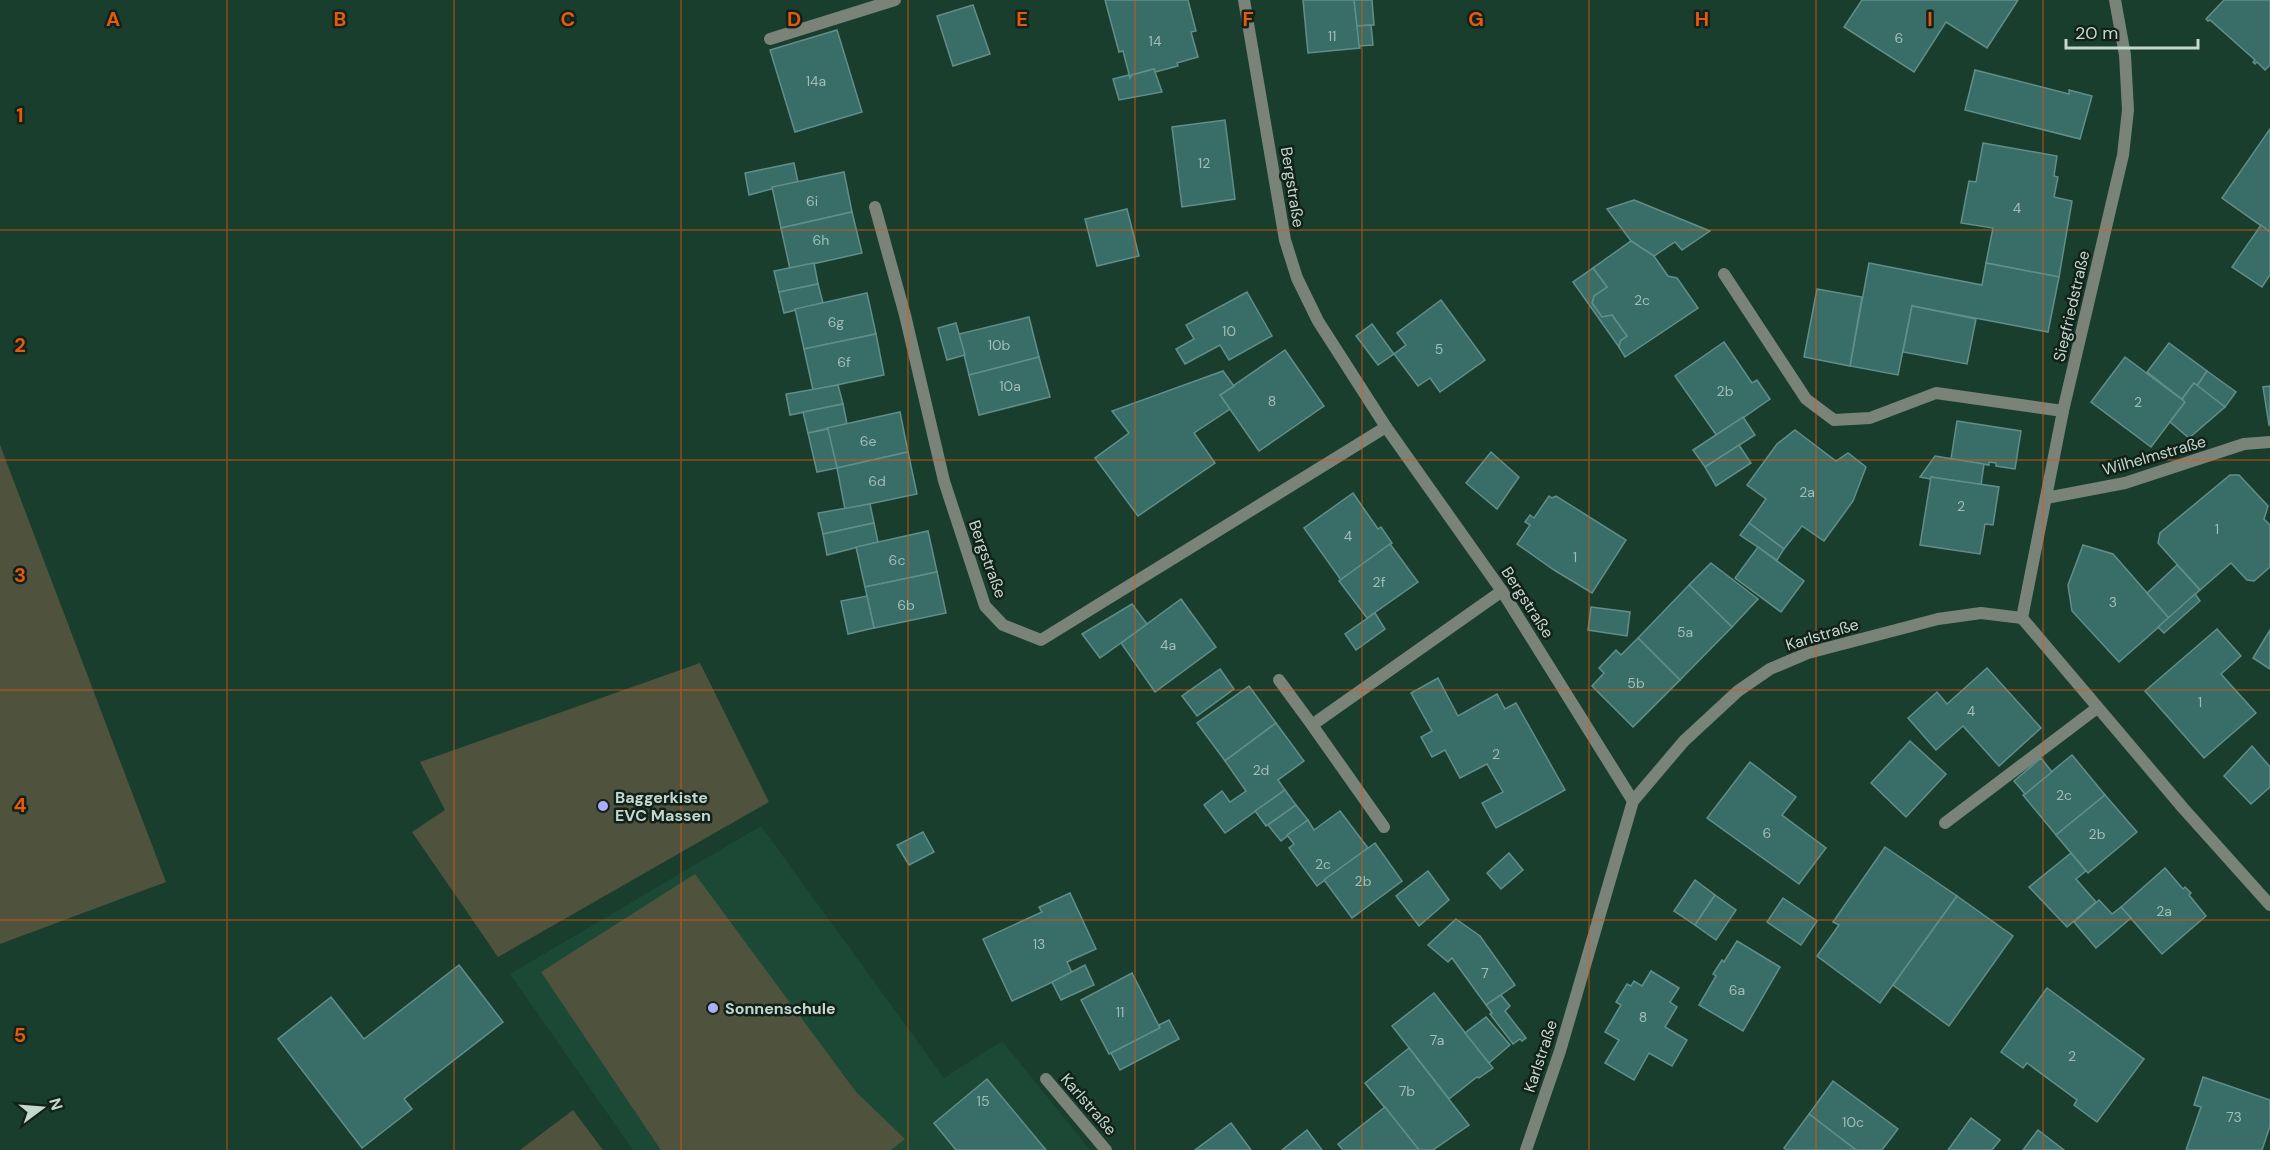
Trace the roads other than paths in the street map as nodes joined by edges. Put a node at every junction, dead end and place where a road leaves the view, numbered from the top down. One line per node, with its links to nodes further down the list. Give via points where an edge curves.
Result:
1 (895, 0): 4 (street)
2 (1244, 0): 8 (street, Bergstraße, via 1285,240 1297,278 1318,321)
3 (2115, 0): 7 (street, Siegfriedstraße, via 2126,66 2128,110 2123,154)
4 (770, 39)
5 (875, 207): 8 (street, Bergstraße, via 906,315 944,481 985,606 1003,625 1041,640)
6 (1724, 274): 7 (street, via 1806,399 1834,420 1870,418 1936,393)
7 (2063, 411): 10 (street, Siegfriedstraße)
8 (1386, 427): 11 (street, Bergstraße)
9 (2270, 442): 10 (street, Wilhelmstraße, via 2244,444 2125,483)
10 (2046, 498): 12 (street, Siegfriedstraße)
11 (1503, 591): 15 (street); 16 (street, Bergstraße)
12 (2022, 618): 14 (street); 16 (street, Karlstraße, via 1981,613 1938,619 1808,653 1770,669 1738,691 1684,741)
13 (1279, 680): 15 (street)
14 (2097, 708): 17 (street); 19 (street)
15 (1312, 725): 18 (street)
16 (1633, 801): 22 (street, Karlstraße, via 1560,1051)
17 (1945, 823)
18 (1384, 827)
19 (2270, 905)
20 (1046, 1079): 21 (street, Karlstraße)
21 (1106, 1150)
22 (1526, 1150)

